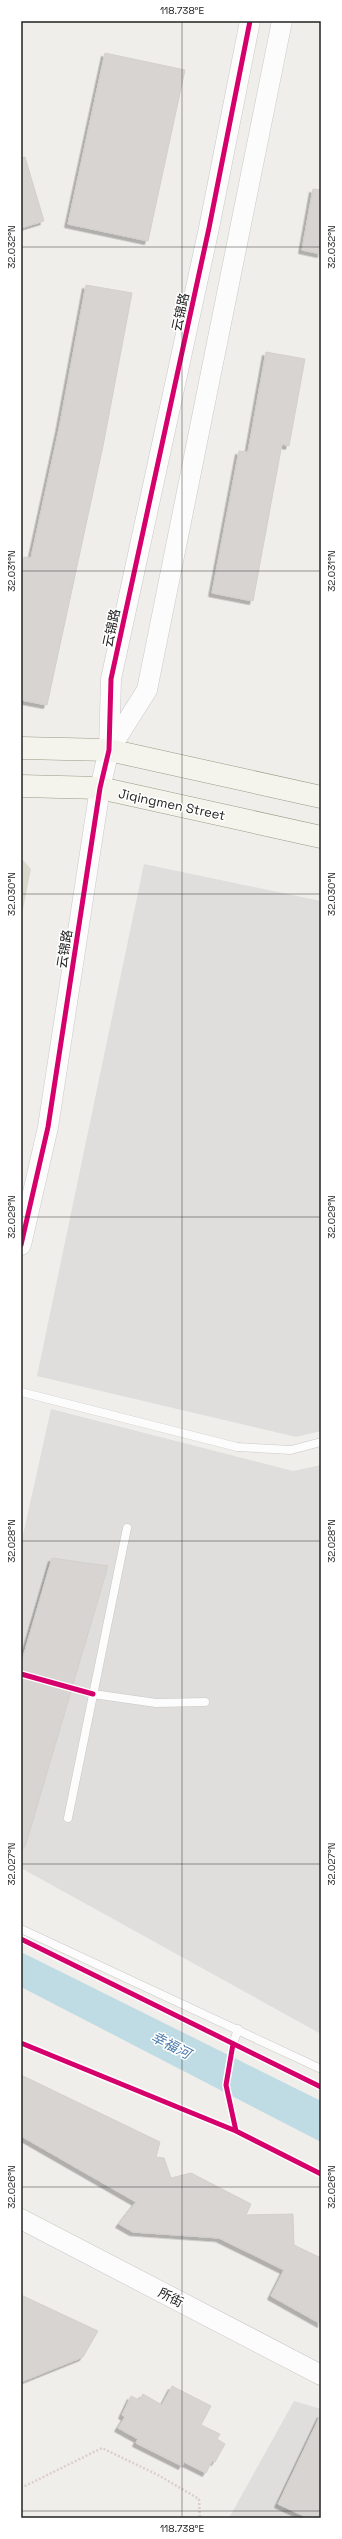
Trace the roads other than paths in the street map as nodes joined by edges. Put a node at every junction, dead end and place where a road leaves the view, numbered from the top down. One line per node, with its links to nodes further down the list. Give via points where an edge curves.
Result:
1 (250, 21): 4 (street, 云锦路, via 209,228 111,678)
2 (282, 21): 4 (street, 云锦路, via 147,690)
3 (21, 748): 4 (main road)
4 (109, 750): 6 (street, 云锦路); 7 (main road)
5 (21, 786): 6 (main road, Jiqingmen Street)
6 (100, 788): 8 (main road, Jiqingmen Street); 9 (street, 云锦路, via 48,1127)
7 (321, 797)
8 (321, 837)
9 (21, 1245)
10 (21, 1392): 11 (lane, via 238,1447 291,1450)
11 (321, 1442)
12 (127, 1528): 13 (lane)
13 (93, 1694): 14 (lane, via 156,1703); 15 (lane)
14 (205, 1702)
15 (68, 1818)
16 (21, 1929): 17 (lane)
17 (238, 2028): 18 (lane); 19 (lane)
18 (233, 2044)
19 (321, 2069)
20 (21, 2219): 21 (street, 所街)
21 (321, 2374)

